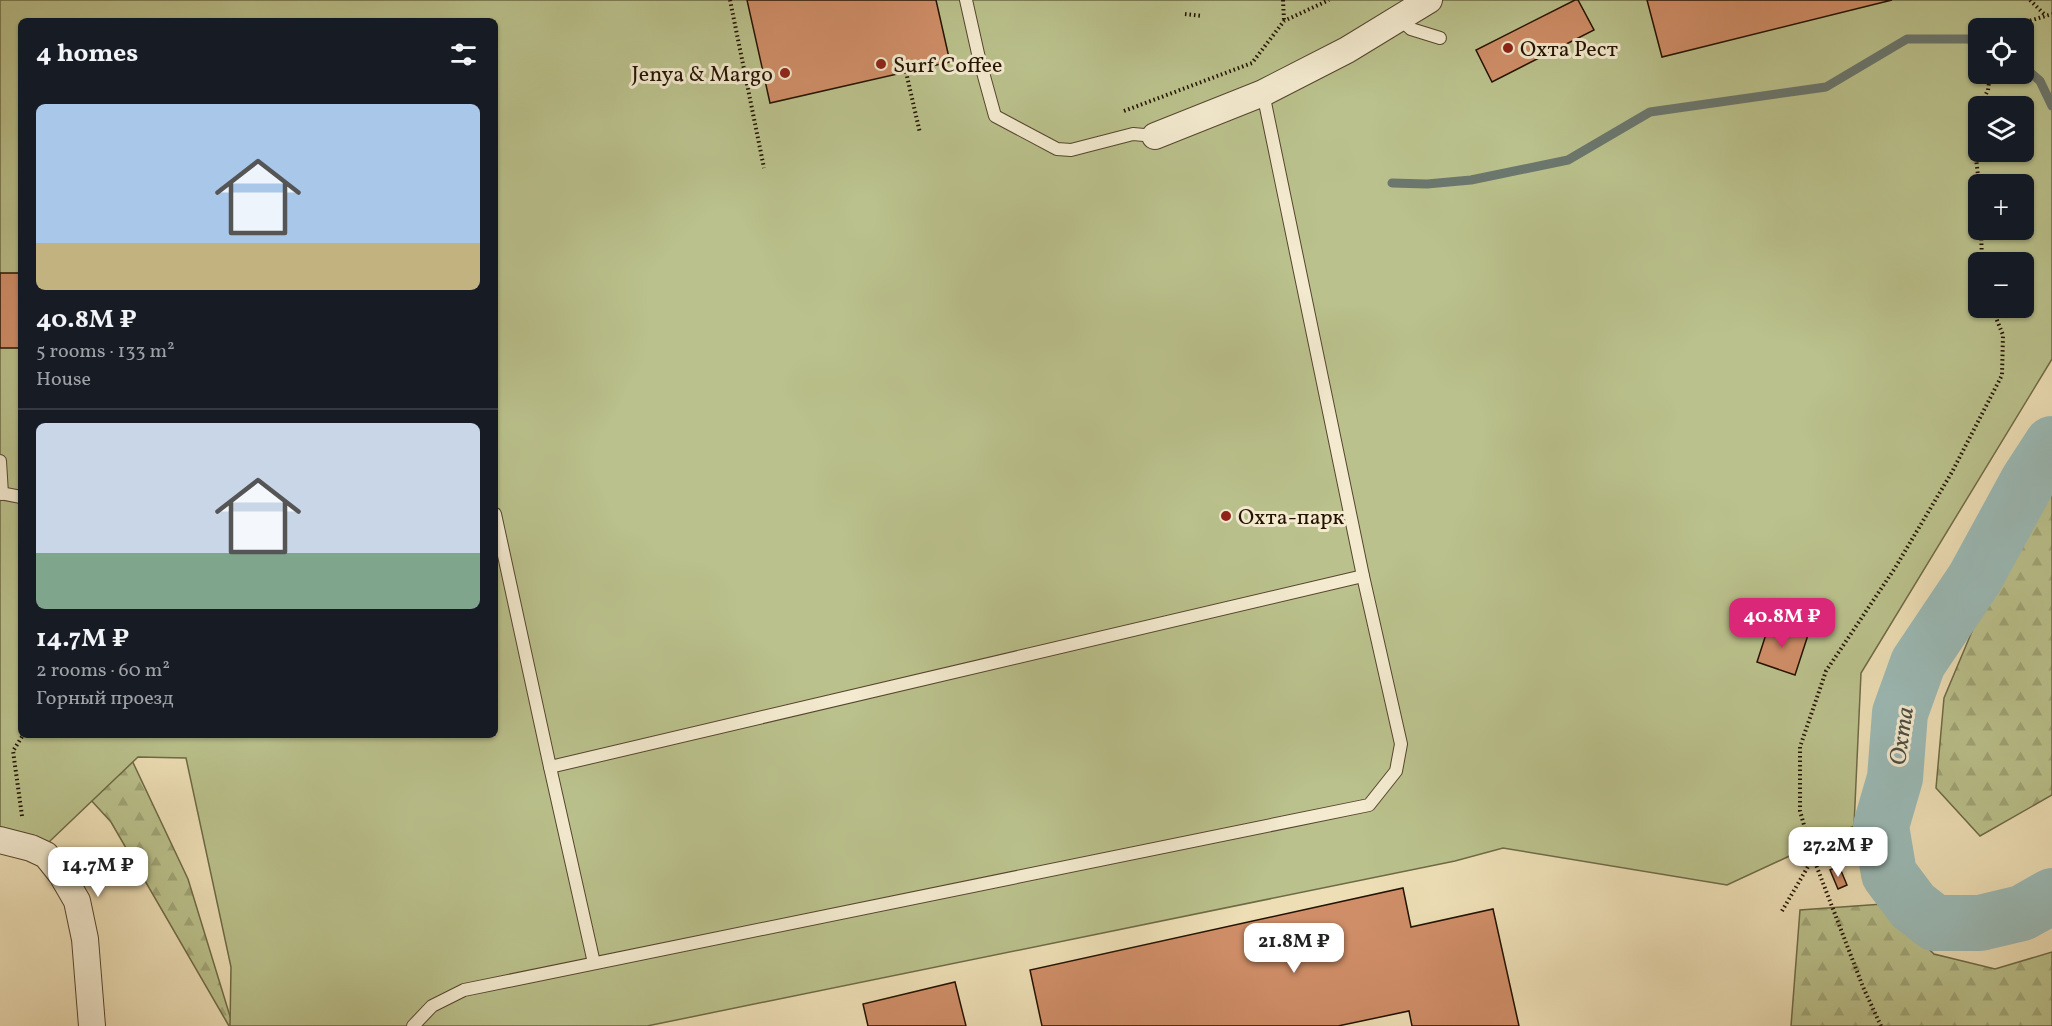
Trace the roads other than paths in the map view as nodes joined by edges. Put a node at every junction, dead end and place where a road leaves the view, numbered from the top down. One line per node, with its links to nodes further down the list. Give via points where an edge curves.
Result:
1 (966, 0): 6 (lane, via 995,116 1057,149 1071,150 1133,134)
2 (1429, 0): 3 (street)
3 (1400, 19): 4 (lane, via 1411,29); 5 (street)
4 (1440, 38)
5 (1263, 93): 6 (street); 11 (lane)
6 (1155, 136)
7 (0, 461): 8 (lane)
8 (1, 493): 9 (lane)
9 (18, 496)
10 (498, 528): 12 (lane)
11 (1363, 576): 12 (lane); 14 (lane, via 1401,744 1396,771 1369,805)
12 (550, 767): 14 (lane)
13 (0, 841): 15 (street, via 46,855 77,902)
14 (594, 963): 16 (lane, via 465,990 432,1006)
15 (92, 1026)
16 (413, 1026)

